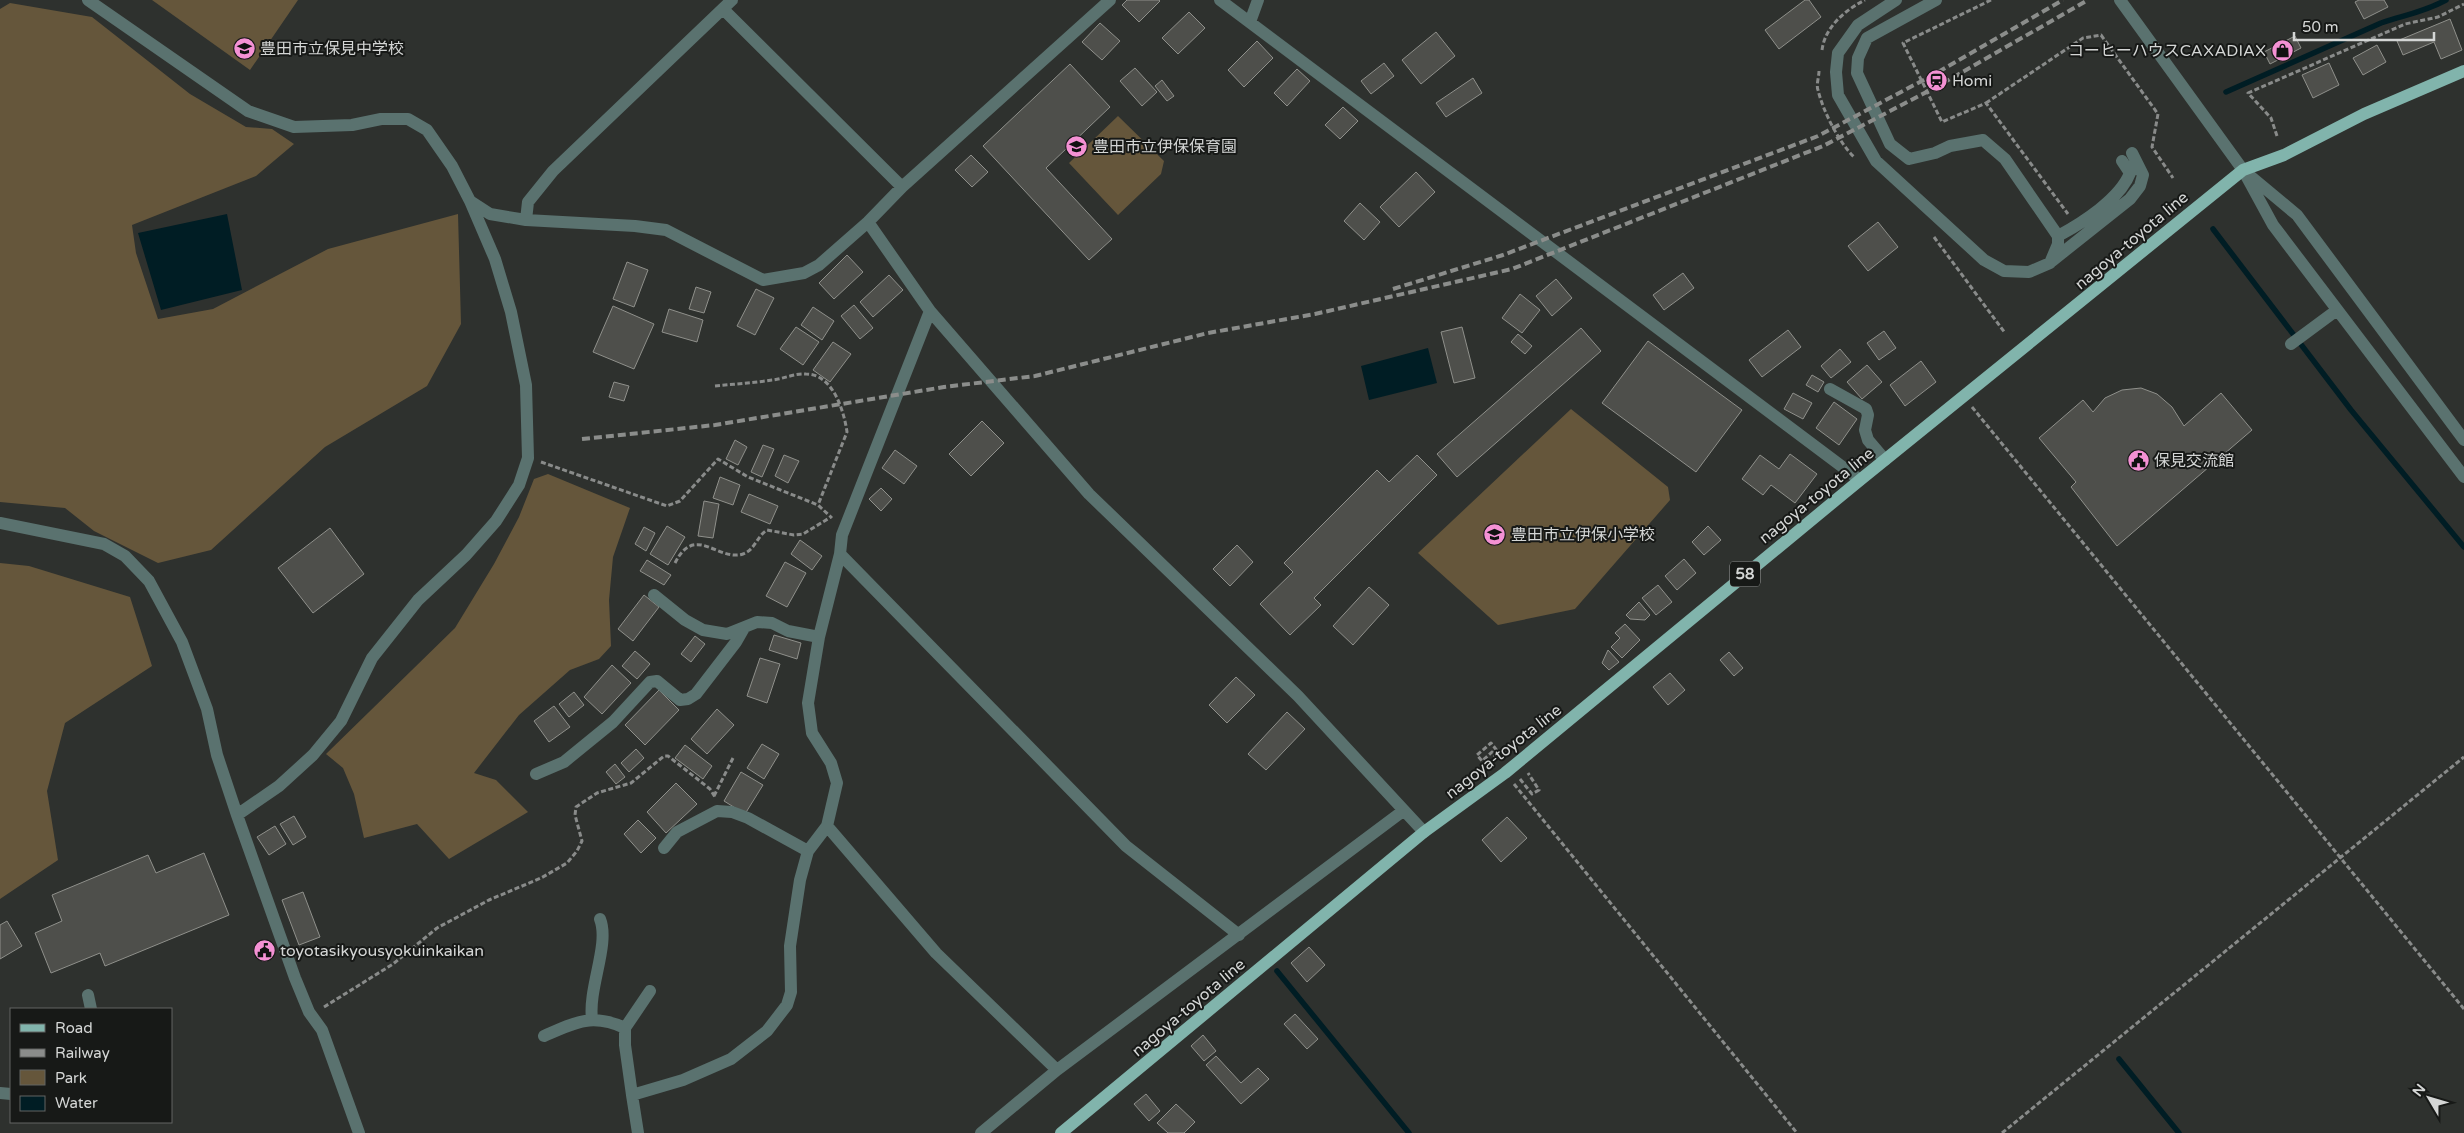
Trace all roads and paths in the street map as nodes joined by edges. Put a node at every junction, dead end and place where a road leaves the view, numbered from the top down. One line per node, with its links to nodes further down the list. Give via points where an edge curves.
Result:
1 (88, 0): 22 (street, via 248,110 294,127 352,125 408,118 428,130)
2 (1110, 0): 21 (street)
3 (1220, 0): 11 (street)
4 (1258, 0): 11 (street)
5 (1896, 0): 28 (street, via 1858,25 1838,53 1838,95 1876,161 1984,260 2004,271 2029,272)
6 (1936, 0): 27 (street, via 1867,38 1858,58 1857,72 1890,144 1909,159 1934,154 1950,146 1984,140 2005,159)
7 (1991, 0): 13 (path, via 1903,44 1942,122)
8 (2120, 0): 19 (street)
9 (728, 4): 21 (street); 23 (street, via 553,171 528,202)
10 (2464, 4): 14 (path, via 2438,17 2405,24 2248,93 2271,118)
11 (1250, 22): 40 (street)
12 (2464, 71): 19 (main road, nagoya-toyota line / 58, via 2364,114 2284,155)
13 (1986, 103): 20 (path, via 2083,38 2101,35 2158,114 2152,147); 25 (path)
14 (2277, 136)
15 (1845, 149): 17 (path)
16 (2132, 153): 28 (street, via 2143,175 2140,186 2130,199)
17 (1857, 160)
18 (2122, 161): 25 (street, via 2130,173 2126,181)
19 (2243, 170): 30 (street, via 2273,225); 35 (main road, nagoya-toyota line / 58); 36 (street, via 2297,215)
20 (2173, 178)
21 (902, 187): 24 (street)
22 (470, 201): 23 (street, via 490,214); 37 (street, via 495,259 511,312 526,385)
23 (526, 220): 24 (street, via 666,230 763,280 804,273)
24 (868, 222): 29 (street)
25 (2076, 226): 27 (street)
26 (1928, 230): 31 (path)
27 (2058, 236): 28 (street)
28 (2050, 263)
29 (930, 310): 44 (street); 56 (street, via 1089,494 1298,696)
30 (2337, 310): 32 (street); 39 (street)
31 (2005, 332)
32 (2291, 344)
33 (715, 386): 41 (path, via 805,373 815,374 832,389 847,432)
34 (1830, 388): 38 (street, via 1866,409 1868,440)
35 (1964, 397): 38 (main road, nagoya-toyota line / 58); 62 (path)
36 (2464, 440)
37 (528, 458): 41 (path, via 666,506 680,501 718,459 748,477); 57 (street, via 519,485 496,521 466,555 418,600 372,658 341,721 313,755 279,786)
38 (1885, 460): 40 (main road, nagoya-toyota line / 58)
39 (2464, 477)
40 (1860, 480): 52 (main road, nagoya-toyota line / 58)
41 (818, 505): 42 (path)
42 (831, 517): 44 (path); 46 (path, via 803,534 767,530 760,534 750,550 742,554 732,555 703,545 691,545)
43 (0, 523): 57 (street, via 104,544 125,556 149,581 182,642 207,709 217,755)
44 (844, 528): 45 (street)
45 (840, 554): 49 (street); 64 (street, via 1126,846)
46 (675, 563)
47 (654, 595): 48 (street, via 703,630 727,634)
48 (744, 628): 49 (street, via 757,622 772,623 788,631); 53 (street, via 696,694 680,700 657,681 650,682 613,722 564,762)
49 (820, 637): 58 (street, via 808,704 812,734 832,763 837,783)
50 (734, 756): 54 (path)
51 (2464, 757): 62 (path)
52 (1504, 773): 59 (main road, nagoya-toyota line / 58); 79 (path)
53 (536, 774)
54 (714, 796): 55 (path); 69 (path, via 664,756 630,783 597,793 576,807 582,841 567,863 437,928 393,964 328,1006)
55 (717, 811): 60 (street, via 677,832); 61 (street, via 748,818)
56 (1403, 811): 59 (street); 64 (street)
57 (237, 814): 69 (street)
58 (827, 826): 61 (street); 73 (street, via 936,954)
59 (1424, 832): 78 (main road, nagoya-toyota line / 58)
60 (664, 848)
61 (808, 851): 74 (street, via 794,910 790,946 791,992 779,1019 731,1059 683,1080)
62 (2340, 857): 68 (path); 80 (path)
63 (600, 919): 70 (street, via 603,936 591,996)
64 (1239, 935): 73 (street)
65 (650, 991): 71 (street)
66 (88, 995): 67 (street)
67 (91, 1008)
68 (2464, 1009)
69 (309, 1012): 75 (street, via 322,1030)
70 (592, 1019): 71 (street); 72 (street)
71 (625, 1028): 74 (street)
72 (544, 1036)
73 (1057, 1070): 77 (street)
74 (632, 1095): 76 (street)
75 (359, 1133)
76 (638, 1133)
77 (981, 1133)
78 (1061, 1133)
79 (1797, 1133)
80 (2002, 1133)

